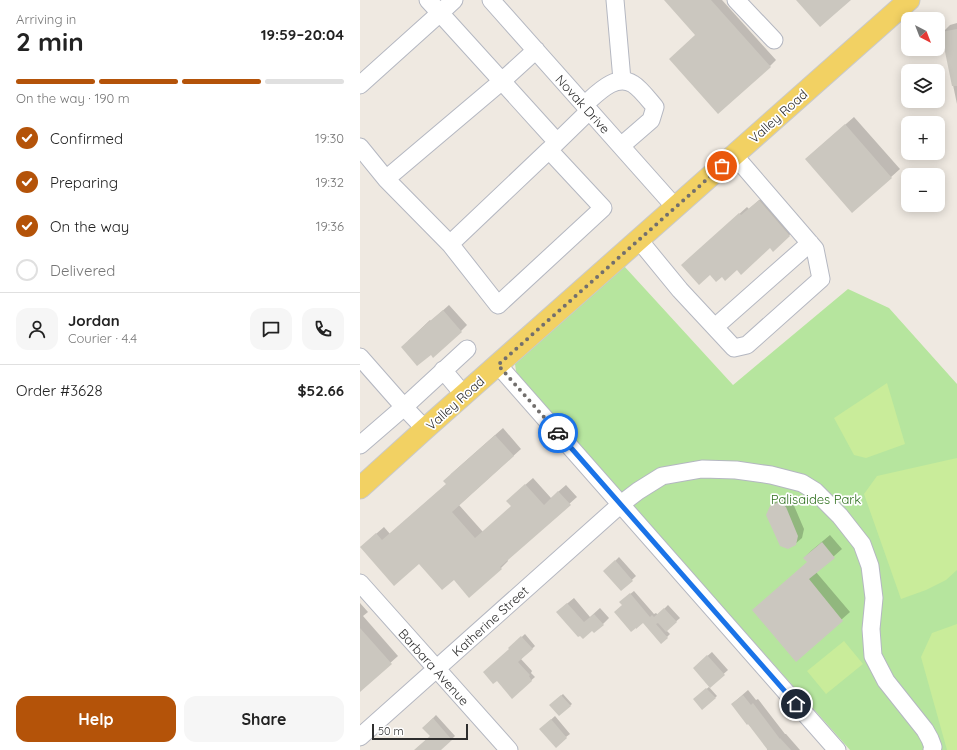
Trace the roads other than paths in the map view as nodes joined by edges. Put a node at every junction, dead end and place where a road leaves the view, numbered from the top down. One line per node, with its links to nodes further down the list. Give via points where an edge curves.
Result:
1 (428, 0): 7 (street)
2 (454, 0): 7 (street)
3 (491, 0): 9 (street, Novak Drive)
4 (615, 0): 10 (street)
5 (736, 0): 8 (street)
6 (909, 0): 17 (main road, Valley Road)
7 (440, 13): 11 (street); 12 (street)
8 (774, 40)
9 (536, 50): 11 (street); 13 (street, Novak Drive)
10 (622, 80): 13 (street, via 602,89); 15 (street, via 633,84 655,107 651,120)
11 (502, 81): 14 (street); 18 (street)
12 (360, 85)
13 (587, 108): 14 (street); 15 (street, Novak Drive)
14 (553, 146): 22 (street); 22 (street, via 603,208 498,305)
15 (621, 146): 19 (street, Novak Drive)
16 (360, 147): 18 (street)
17 (734, 155): 19 (main road, Valley Road); 21 (street)
18 (386, 179): 22 (street)
19 (675, 207): 20 (main road, Valley Road)
20 (639, 240): 23 (street, via 680,290); 26 (main road, Valley Road)
21 (810, 243): 23 (street); 23 (street, via 815,249 821,279 747,346 734,348)
22 (450, 244)
23 (715, 327)
24 (467, 349): 27 (street)
25 (360, 357): 29 (street)
26 (498, 365): 28 (main road, Valley Road); 33 (street)
27 (443, 370): 28 (street); 29 (street)
28 (464, 395): 30 (main road, Valley Road)
29 (404, 407): 30 (street); 31 (street)
30 (425, 429): 32 (main road, Valley Road)
31 (360, 444)
32 (360, 488)
33 (621, 504): 35 (street, Katherine Street); 38 (street); 39 (street, Katherine Street, via 662,476 702,469 771,475 802,483 815,491 840,516 862,544 870,566 874,598 871,629 873,656 886,681 925,730)
34 (360, 583): 35 (street, Barbara Avenue)
35 (436, 669): 36 (street, Katherine Street); 37 (street, Barbara Avenue)
36 (360, 737)
37 (509, 750)
38 (837, 750)
39 (932, 750)

